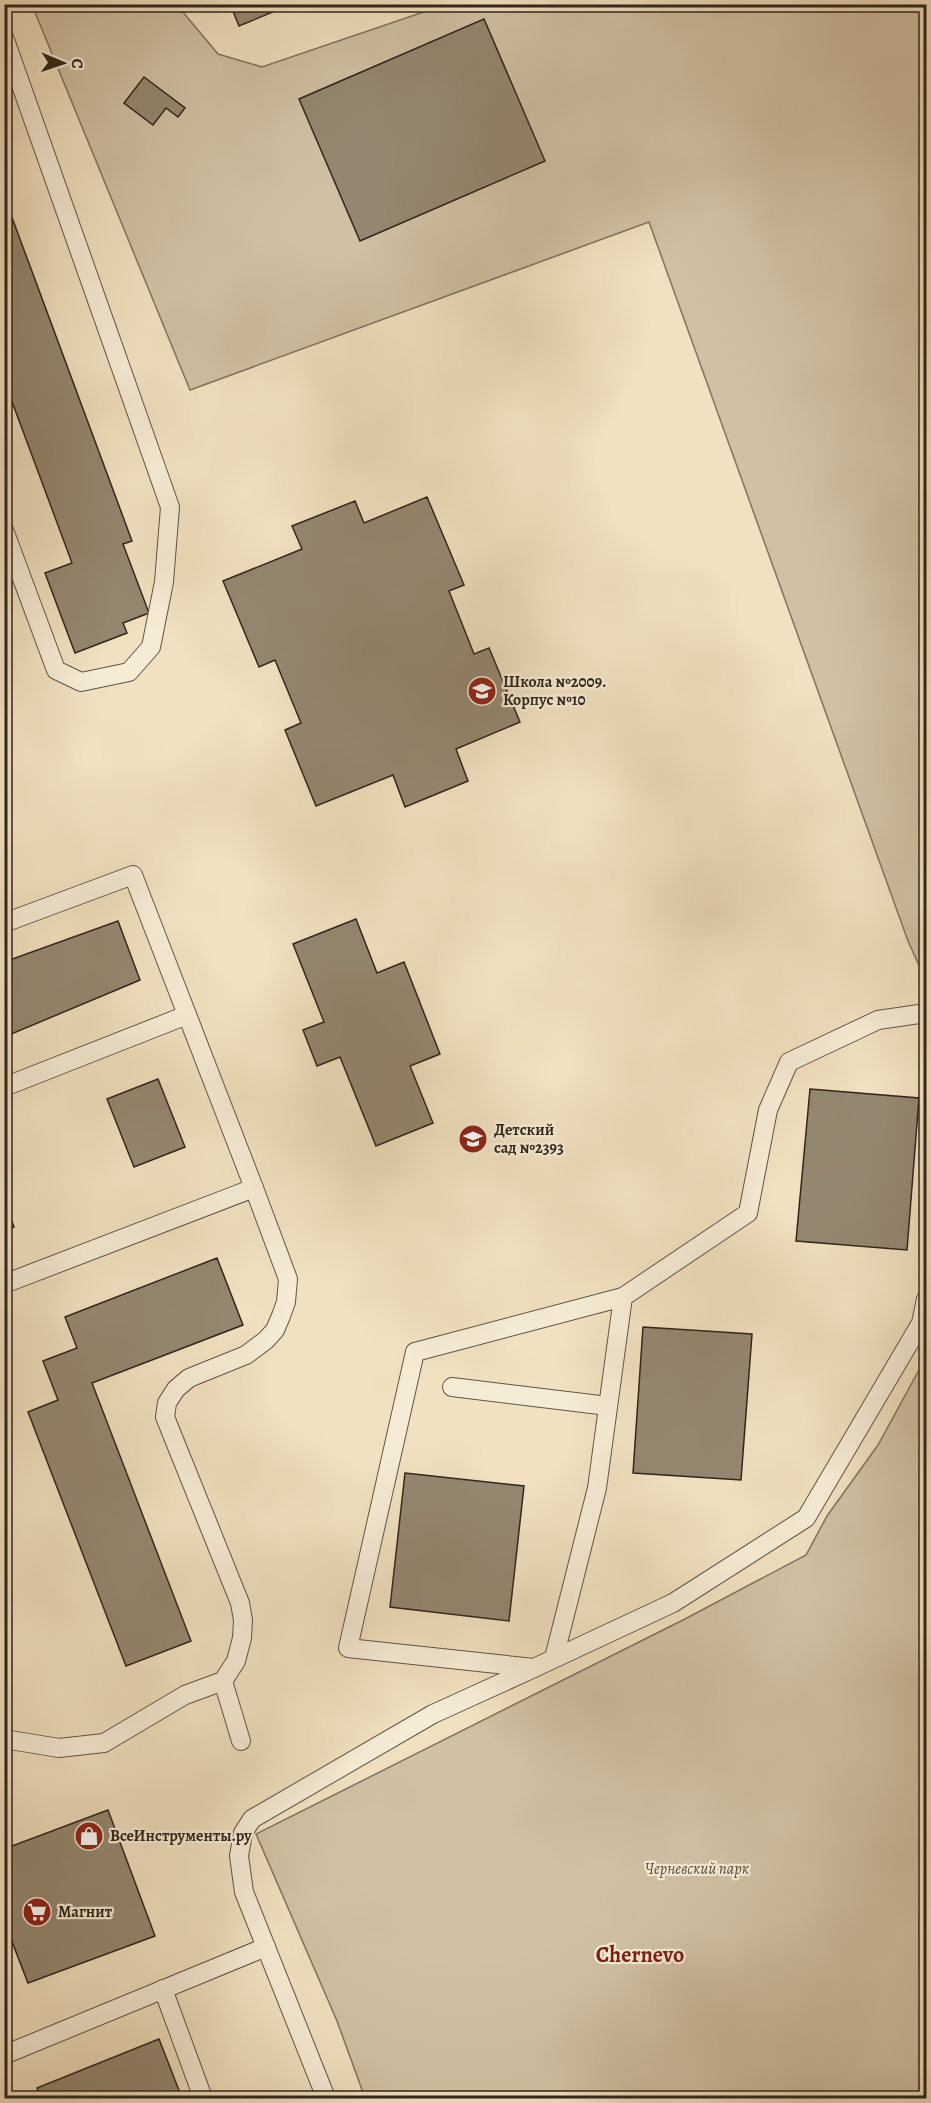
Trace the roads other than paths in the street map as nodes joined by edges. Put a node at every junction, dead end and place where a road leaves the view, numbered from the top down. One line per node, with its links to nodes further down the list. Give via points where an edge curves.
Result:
1 (4, 37): 2 (lane)
2 (9, 63): 3 (lane, via 170,507 164,582 151,647 129,672 81,682 56,670)
3 (4, 530)
4 (4, 923): 6 (lane, via 133,875)
5 (927, 1013): 10 (lane, via 878,1020 789,1062 768,1110 748,1213)
6 (187, 1015): 7 (lane); 8 (lane)
7 (4, 1088)
8 (254, 1188): 9 (lane); 16 (lane, via 288,1279 281,1316 275,1330 246,1355 189,1378 176,1389 167,1403 165,1417 240,1603 242,1638 236,1661)
9 (4, 1284)
10 (623, 1297): 13 (lane); 15 (lane, via 415,1352 348,1648)
11 (927, 1299): 14 (lane, via 921,1323 806,1518 673,1604)
12 (452, 1387): 13 (lane)
13 (608, 1406): 14 (lane, via 597,1488)
14 (554, 1658): 15 (lane)
15 (534, 1668): 19 (lane, via 433,1714 252,1819 243,1833 239,1856 244,1892)
16 (223, 1681): 17 (lane, via 185,1695 104,1743 59,1748); 18 (lane)
17 (4, 1739)
18 (241, 1741)
19 (266, 1947): 20 (lane); 23 (lane)
20 (163, 1989): 21 (lane); 22 (lane)
21 (4, 2055)
22 (203, 2098)
23 (326, 2098)

